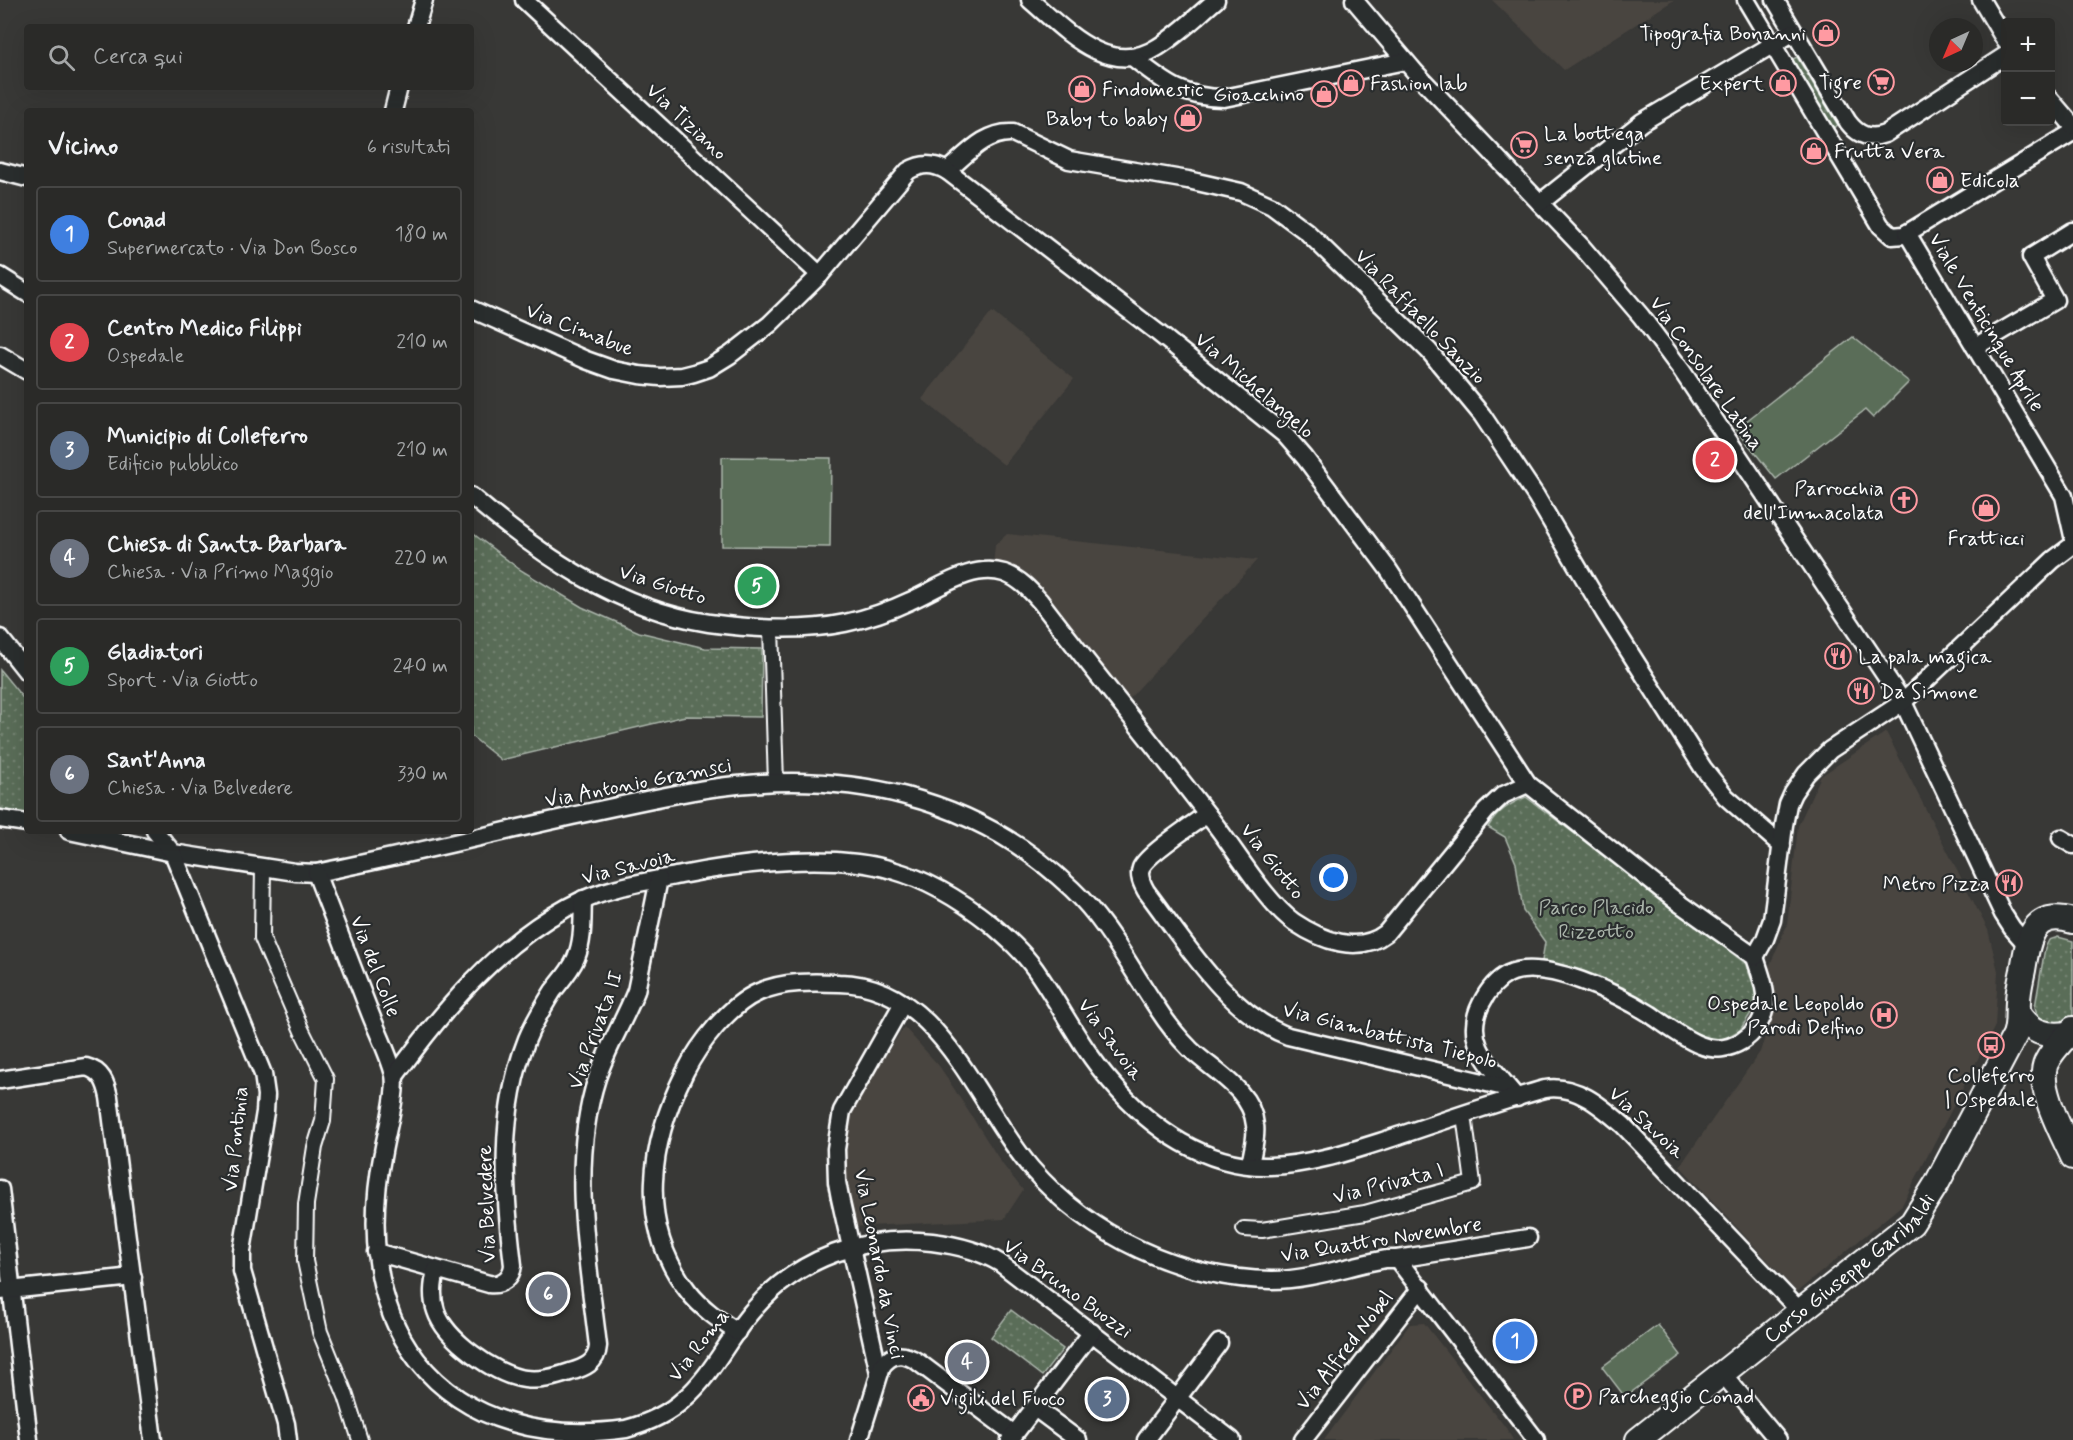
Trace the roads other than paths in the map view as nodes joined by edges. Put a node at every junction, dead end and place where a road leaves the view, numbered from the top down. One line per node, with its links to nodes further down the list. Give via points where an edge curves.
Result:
1 (424, 0): 9 (street)
2 (524, 0): 27 (street, Via Tiziano)
3 (1030, 0): 13 (street, via 1094,51)
4 (1216, 0): 13 (street, via 1158,48)
5 (1354, 0): 15 (street, Via Consolare Latina)
6 (1746, 0): 12 (street, Viale Venticinque Aprile)
7 (1775, 0): 10 (street)
8 (1981, 0): 11 (street)
9 (417, 24)
10 (1794, 32): 12 (street); 14 (street, via 1851,127 1865,136 1885,134)
11 (2001, 34)
12 (1772, 44): 24 (street, via 1642,122); 26 (street, Viale Venticinque Aprile, via 1881,226)
13 (1132, 57): 15 (street, via 1176,89 1212,98)
14 (2001, 58)
15 (1405, 61): 24 (street, Via Consolare Latina)
16 (398, 90): 18 (street)
17 (2055, 105): 19 (street)
18 (394, 108)
19 (2073, 126)
20 (2073, 132): 26 (street)
21 (0, 171): 23 (street)
22 (947, 171): 27 (street, Via Cimabue, via 924,164 908,171); 43 (street, Via Michelangelo, via 1157,332 1293,443 1388,569); 49 (street, Via Raffaello Sanzio, via 985,140 1004,132 1014,133 1069,160 1241,192 1300,226 1417,338 1475,405 1520,470 1703,768 1725,796)
23 (24, 177)
24 (1540, 203): 41 (street, Via Consolare Latina, via 1619,290 1673,359)
25 (2073, 231): 31 (street, via 2031,257 2055,300)
26 (1900, 234): 31 (street, Viale Venticinque Aprile)
27 (820, 275): 30 (street, Via Cimabue, via 747,344 709,368 682,376 614,370)
28 (0, 276): 29 (street)
29 (24, 291)
30 (474, 310)
31 (1975, 347): 34 (street, Viale Venticinque Aprile)
32 (0, 355): 33 (street)
33 (24, 369)
34 (2069, 492): 36 (street, Viale Venticinque Aprile)
35 (474, 499): 38 (street, Via Giotto, via 549,557 621,597 687,619)
36 (2073, 536)
37 (2073, 545): 41 (street)
38 (771, 628): 42 (street); 44 (street, Via Giotto, via 846,622 892,609 960,577 978,572 1004,573 1040,601)
39 (0, 638): 40 (street)
40 (24, 668)
41 (1903, 702): 49 (street, via 1812,766 1788,804); 56 (street, Via Consolare Latina, via 2003,914)
42 (776, 783): 52 (street, Via Antonio Gramsci, via 687,792); 67 (street, Via Antonio Gramsci, via 860,786 918,798 997,832 1054,872 1102,923 1173,1030 1247,1104 1255,1125)
43 (1528, 784): 44 (street, Via Giotto, via 1497,800 1386,933 1360,945 1327,939 1284,913); 57 (street, via 1676,901)
44 (1208, 814): 64 (street, Via Giambattista Tiepolo, via 1149,857 1141,878 1146,891 1204,967 1242,1009 1288,1036)
45 (0, 819): 46 (street)
46 (24, 823)
47 (83, 834): 50 (street, Via Antonio Gramsci)
48 (157, 834): 50 (street, Via Pontinia)
49 (1782, 846): 57 (street, via 1772,920)
50 (173, 853): 51 (street, Via Antonio Gramsci); 89 (street, Via Pontinia, via 263,1074 265,1112 242,1263)
51 (262, 867): 52 (street, Via Antonio Gramsci); 90 (street, via 262,938 326,1079 323,1121 306,1204 305,1262 320,1332)
52 (316, 873): 62 (street, Via del Colle)
53 (659, 879): 54 (street, Via Savoia); 67 (street, Via Savoia, via 745,866 819,861 891,869 925,883 979,914 1026,957 1105,1075 1145,1117 1192,1149); 74 (street, Via Privata II, via 636,991 609,1043 585,1132 582,1192 598,1350 594,1359 585,1368 536,1380 511,1376 487,1364 438,1318 432,1295)
54 (583, 899): 62 (street, Via Savoia, via 542,922 494,960 445,1010); 74 (street, Via Belvedere, via 578,952 535,1020 519,1061 511,1097 505,1178 512,1270 505,1281 494,1285)
55 (2073, 921): 56 (main road, via 2055,919 2042,923 2031,932)
56 (2027, 945): 59 (main road, Corso Giuseppe Garibaldi)
57 (1755, 957): 64 (street, via 1765,997 1761,1019 1742,1041 1720,1048 1698,1045 1630,1003 1588,983 1543,972 1525,970 1508,974 1485,997 1474,1031 1481,1053)
58 (903, 1003): 71 (street, Via Leonardo da Vinci, via 842,1111 836,1149 837,1182); 73 (street, Via Quattro Novembre, via 945,1041 1039,1177 1076,1210 1127,1243 1196,1270 1260,1279 1308,1276); 79 (street, Via Quattro Novembre, via 878,990 849,983 770,987 745,1000 721,1023 696,1053 680,1083 655,1157 653,1203 657,1225 688,1291)
59 (2018, 1012): 60 (main road, via 2037,1032); 61 (main road, Corso Giuseppe Garibaldi, via 2017,1028)
60 (2064, 1033): 61 (street, via 2031,1040); 66 (main road, via 2043,1076)
61 (2007, 1051): 78 (main road, Corso Giuseppe Garibaldi, via 1912,1223)
62 (394, 1076): 72 (street, Via Roma, via 379,1178)
63 (0, 1080): 75 (street, via 86,1067 94,1069 104,1080)
64 (1513, 1093): 65 (street, Via Savoia); 78 (street, Via Savoia, via 1569,1090 1598,1105 1623,1125)
65 (1464, 1115): 67 (street, Via Savoia, via 1317,1160 1281,1166); 69 (street, Via Privata I, via 1473,1183 1365,1213 1262,1230)
66 (2073, 1157)
67 (1251, 1165)
68 (0, 1189): 77 (street)
69 (1244, 1229)
70 (1528, 1238): 73 (street, Via Quattro Novembre)
71 (850, 1248): 79 (street, Via Roma, via 790,1275 755,1307); 80 (street, Via Bruno Buozzi, via 915,1240 981,1253 1013,1272); 82 (street, Via Leonardo da Vinci)
72 (376, 1252): 74 (street, Via Belvedere); 79 (street, Via Roma, via 393,1318 425,1369 450,1394 481,1414 537,1436 595,1437 655,1419 700,1384)
73 (1397, 1259): 76 (street)
74 (436, 1270)
75 (133, 1277): 77 (street); 88 (street)
76 (1420, 1288): 95 (street, Via Alfred Nobel); 96 (street)
77 (6, 1290): 87 (street)
78 (1800, 1311): 83 (main road, Corso Giuseppe Garibaldi)
79 (737, 1332)
80 (1092, 1332): 84 (street, Via Bruno Buozzi); 85 (street)
81 (1219, 1342): 84 (street)
82 (879, 1373): 86 (street, via 891,1356 908,1356); 91 (street, Via Leonardo da Vinci)
83 (1722, 1373): 97 (main road, Corso Giuseppe Garibaldi); 98 (street)
84 (1177, 1398): 93 (street); 94 (street, Via Bruno Buozzi)
85 (1035, 1408): 86 (street); 92 (street)
86 (1012, 1437)
87 (29, 1440)
88 (153, 1440)
89 (288, 1440)
90 (360, 1440)
91 (859, 1440)
92 (1078, 1440)
93 (1146, 1440)
94 (1232, 1440)
95 (1303, 1440)
96 (1536, 1440)
97 (1638, 1440)
98 (1778, 1440)

